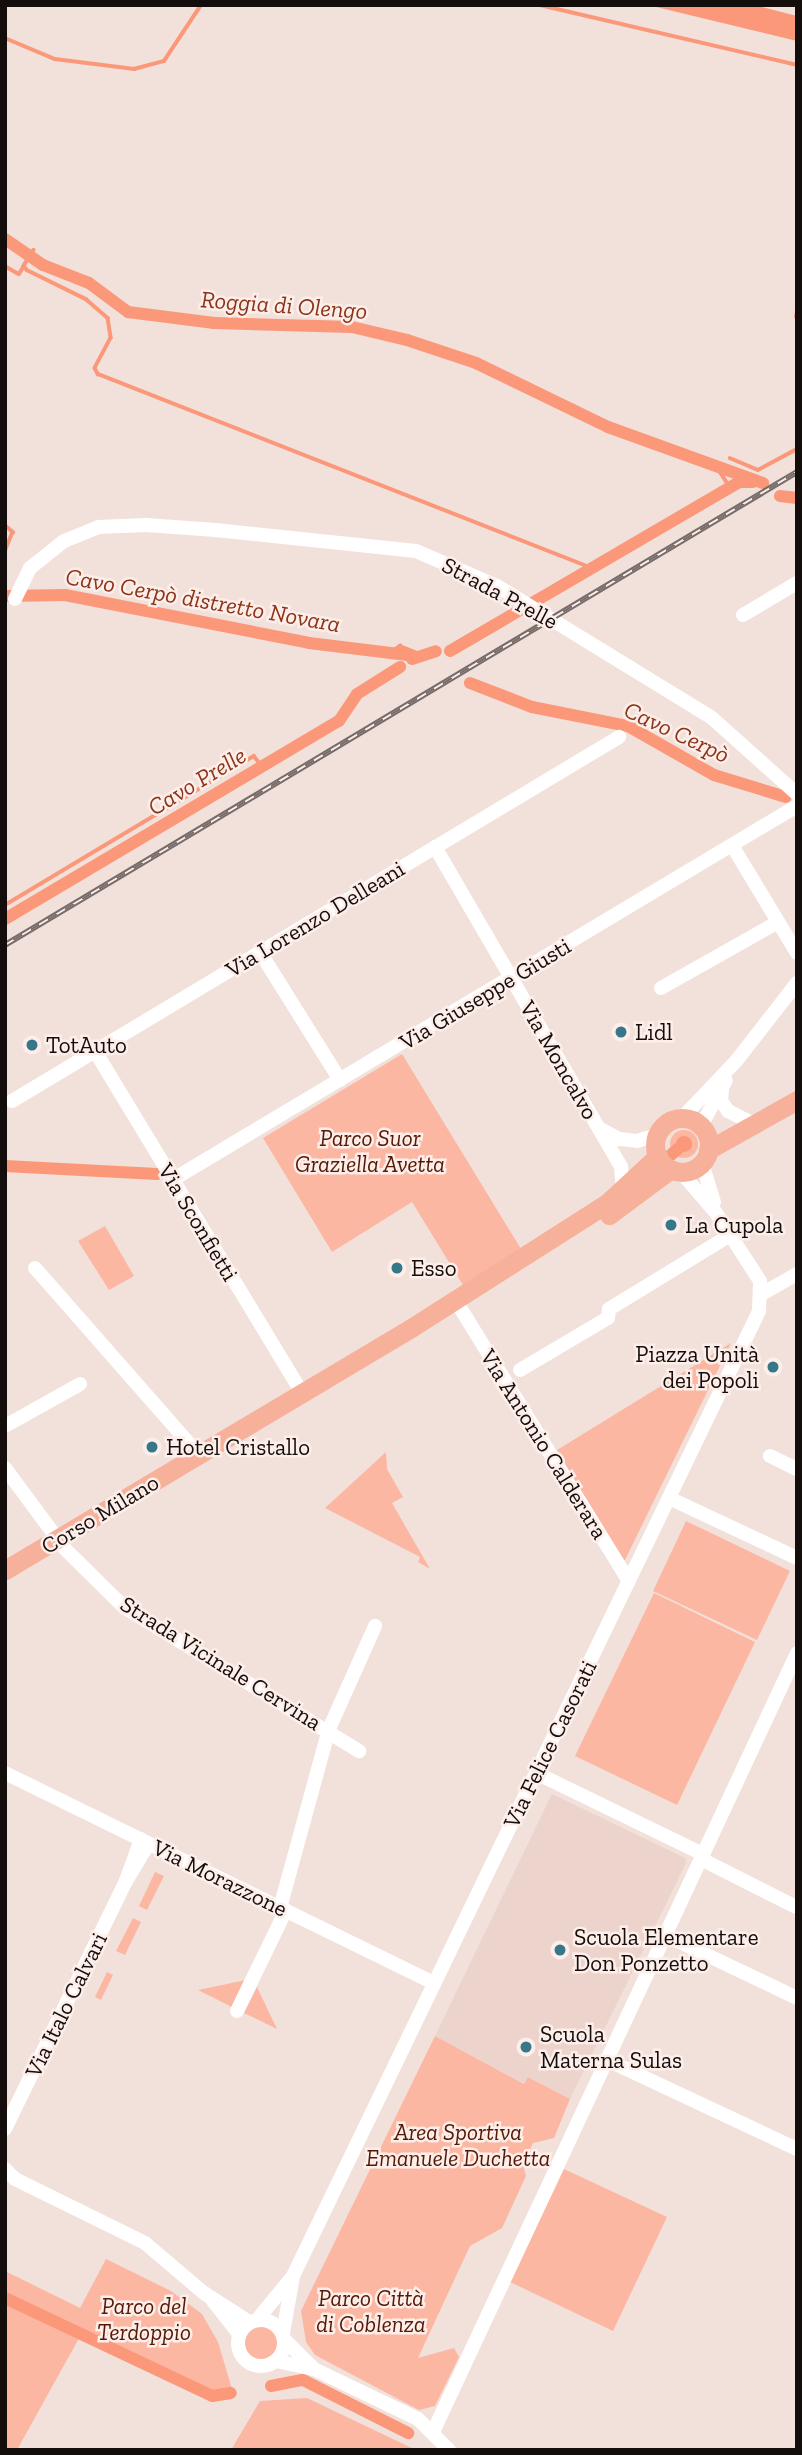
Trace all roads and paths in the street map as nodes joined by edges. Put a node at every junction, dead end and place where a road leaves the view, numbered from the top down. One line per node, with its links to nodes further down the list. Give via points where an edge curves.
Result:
1 (797, 583): 3 (street)
2 (15, 596): 5 (street, Strada Prelle, via 30,568 64,541 99,527 146,524 402,548 497,586 712,718)
3 (743, 615)
4 (619, 737): 7 (street, Via Lorenzo Delleani)
5 (797, 794)
6 (797, 806): 8 (street, Via Giuseppe Giusti)
7 (435, 847): 10 (street, Via Lorenzo Delleani); 12 (street, Via Moncalvo)
8 (733, 847): 9 (street); 12 (street, Via Giuseppe Giusti)
9 (778, 922): 11 (street); 14 (street)
10 (260, 952): 15 (street, Via Lorenzo Delleani); 17 (street)
11 (797, 953)
12 (512, 978): 17 (street, Via Giuseppe Giusti); 24 (street, Via Moncalvo)
13 (797, 983): 16 (street)
14 (661, 988)
15 (95, 1051): 20 (street, Via Lorenzo Delleani); 28 (street, Via Sconfietti)
16 (737, 1060): 18 (street); 22 (street)
17 (340, 1080): 28 (street, Via Giuseppe Giusti)
18 (722, 1087): 22 (street); 23 (street, via 721,1101 728,1111)
19 (797, 1100): 21 (main road)
20 (12, 1101)
21 (775, 1113): 23 (main road); 25 (main road)
22 (703, 1117): 23 (main road, via 715,1132); 25 (main road); 26 (main road, via 666,1123)
23 (750, 1122)
24 (599, 1131): 26 (street, Via Moncalvo); 29 (street, via 621,1167)
25 (705, 1156): 26 (main road); 31 (street)
26 (664, 1157): 27 (main road); 31 (street)
27 (645, 1178): 29 (main road, Corso Milano); 36 (main road, Corso Milano, via 614,1212)
28 (172, 1180): 40 (street, Via Sconfietti)
29 (623, 1188): 30 (main road, Corso Milano)
30 (606, 1204): 36 (main road, via 458,1302); 37 (main road, Corso Milano)
31 (716, 1213): 32 (street)
32 (730, 1236): 35 (street, via 760,1282); 38 (street, via 609,1309 608,1318)
33 (35, 1268): 42 (street)
34 (797, 1274): 35 (street)
35 (760, 1295): 46 (street, Via Felice Casorati, via 747,1338)
36 (459, 1306): 37 (main road, Corso Milano); 50 (street, Via Antonio Calderara)
37 (411, 1328): 40 (main road, Corso Milano)
38 (520, 1370)
39 (80, 1384): 41 (street)
40 (302, 1393): 42 (main road, Corso Milano)
41 (5, 1426)
42 (199, 1455): 47 (main road, Corso Milano)
43 (770, 1456): 45 (street)
44 (5, 1468): 47 (street, Strada Vicinale Cervina)
45 (797, 1469)
46 (669, 1498): 48 (street); 50 (street, Via Felice Casorati)
47 (58, 1539): 49 (main road, Corso Milano); 53 (street, Strada Vicinale Cervina, via 124,1608)
48 (797, 1558)
49 (5, 1570)
50 (629, 1581): 56 (street, Via Felice Casorati)
51 (375, 1626): 53 (street)
52 (797, 1653): 58 (street)
53 (329, 1729): 54 (street, Strada Vicinale Cervina); 60 (street)
54 (359, 1751)
55 (5, 1773): 57 (street, Via Morazzone)
56 (536, 1773): 58 (street); 62 (street, Via Felice Casorati)
57 (145, 1841): 60 (street, Via Morazzone); 66 (street, Via Italo Calvari)
58 (702, 1856): 59 (street); 61 (street)
59 (796, 1907)
60 (283, 1909): 62 (street, Via Morazzone); 64 (street)
61 (665, 1935): 63 (street); 65 (street)
62 (434, 1983): 69 (street, Via Felice Casorati)
63 (797, 1998)
64 (237, 2011)
65 (607, 2060): 67 (street); 76 (street)
66 (5, 2129)
67 (797, 2149)
68 (8, 2175): 70 (street, via 145,2243)
69 (293, 2276): 71 (street); 73 (street)
70 (212, 2300): 71 (street); 72 (street)
71 (253, 2321): 72 (street); 73 (street, via 272,2322)
72 (239, 2334): 74 (street, via 238,2349 247,2362 262,2366)
73 (284, 2337): 74 (street); 75 (street)
74 (276, 2361): 75 (street)
75 (314, 2369): 76 (street, via 418,2419)
76 (433, 2432): 77 (street)
77 (449, 2450)

